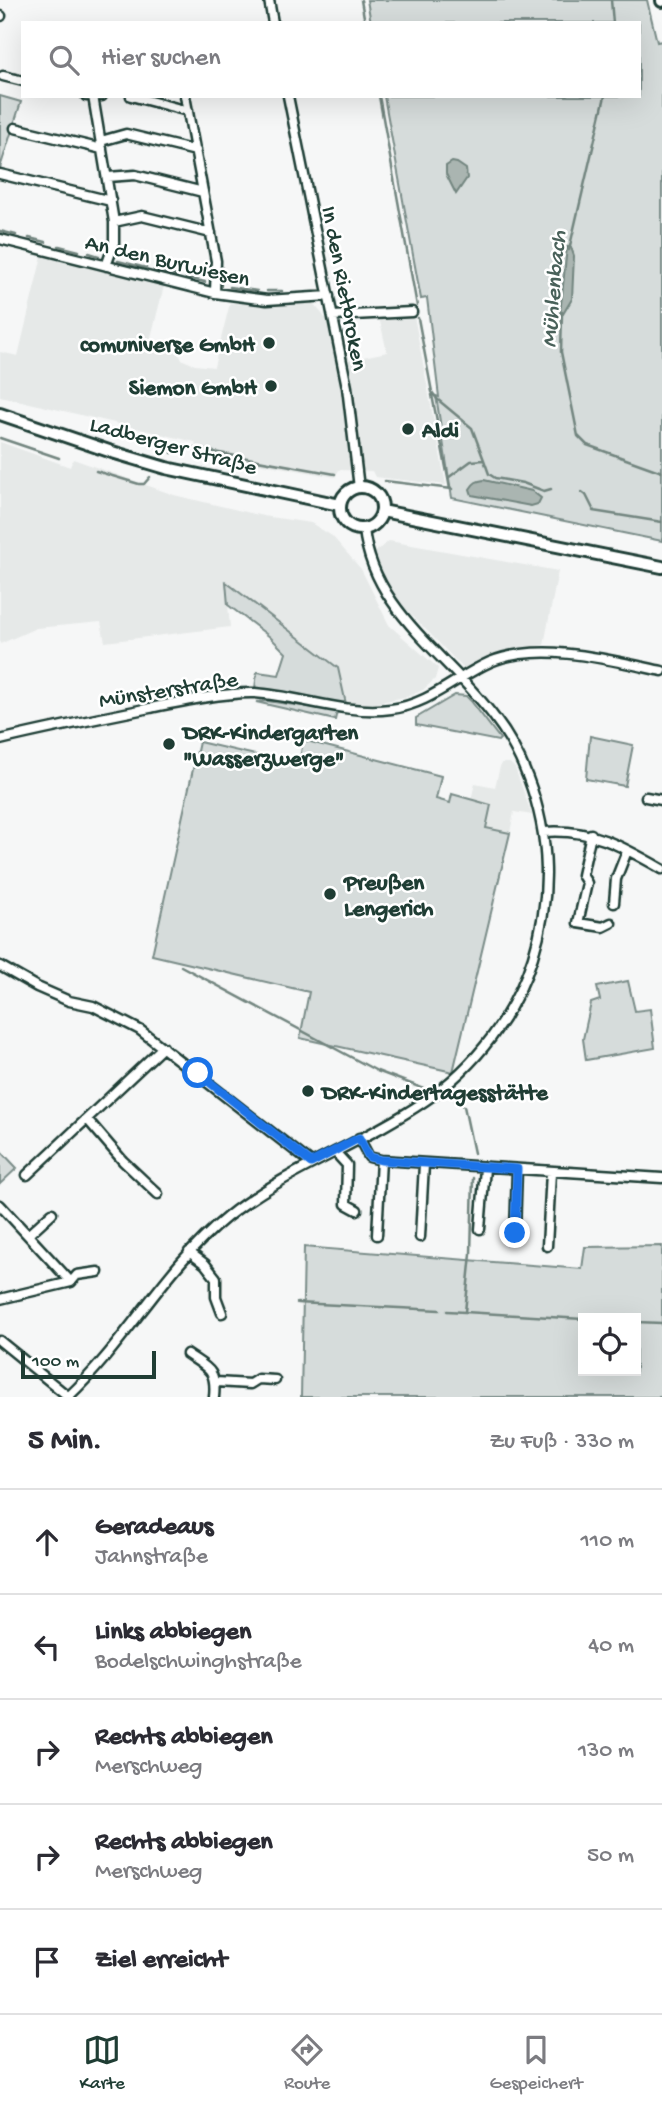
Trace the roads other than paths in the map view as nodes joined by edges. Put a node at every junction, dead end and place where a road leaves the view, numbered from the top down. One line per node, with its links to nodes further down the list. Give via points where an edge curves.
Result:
1 (269, 0): 2 (street)
2 (273, 21)
3 (3, 76): 4 (street)
4 (21, 80)
5 (94, 98): 11 (street)
6 (139, 98): 9 (street)
7 (185, 98): 9 (street)
8 (288, 98): 22 (street, In den Rietbroken)
9 (188, 111): 12 (street)
10 (15, 128): 11 (street)
11 (101, 145): 12 (street, via 126,134); 14 (street)
12 (196, 151): 15 (street)
13 (0, 174): 16 (street)
14 (108, 177): 15 (street, via 135,175); 16 (street)
15 (203, 192): 18 (street)
16 (111, 201): 17 (street)
17 (114, 222): 18 (street, via 142,216); 20 (street, via 114,244)
18 (211, 233): 21 (street)
19 (0, 239): 20 (street, An den Burwiesen)
20 (106, 266): 21 (street, An den Burwiesen)
21 (215, 293): 22 (street, An den Burwiesen, via 267,300)
22 (329, 296): 24 (street, In den Rietbroken)
23 (412, 312): 24 (street)
24 (333, 316): 26 (street, In den Rietbroken)
25 (0, 414): 27 (main road, Ladberger Straße, via 166,468)
26 (359, 488): 27 (main road, via 347,493); 28 (main road, via 376,494)
27 (340, 505): 29 (main road, via 346,523)
28 (382, 510): 29 (main road, via 374,525); 30 (main road)
29 (364, 529): 32 (street, via 369,560 383,591)
30 (662, 567)
31 (662, 671): 32 (street, Münsterstraße, via 536,651 491,661)
32 (461, 678): 33 (street, Münsterstraße, via 437,694 392,709 346,709 254,693 185,701); 36 (street, via 496,719 519,757)
33 (0, 740)
34 (646, 797): 35 (street)
35 (662, 800)
36 (543, 832): 37 (street); 45 (street, via 546,885 540,937 512,1009 455,1078 424,1102)
37 (591, 834): 38 (street); 41 (street, via 578,923 603,927)
38 (627, 851): 39 (street); 40 (street, via 616,879)
39 (662, 869)
40 (614, 903)
41 (611, 923)
42 (0, 966): 43 (street, via 37,987 116,1016)
43 (163, 1047): 44 (street); 48 (street)
44 (87, 1119): 53 (street); 55 (street)
45 (359, 1138): 46 (street); 47 (street, via 369,1157)
46 (335, 1152): 48 (street); 57 (street, via 347,1165 346,1204)
47 (381, 1160): 49 (street); 62 (street)
48 (311, 1163): 65 (street, via 228,1216)
49 (424, 1164): 50 (street); 63 (street)
50 (485, 1168): 51 (street); 59 (street)
51 (517, 1169): 52 (street); 60 (street)
52 (551, 1172): 54 (street); 64 (street)
53 (27, 1175)
54 (662, 1178)
55 (158, 1194)
56 (0, 1205): 61 (street)
57 (357, 1210)
58 (52, 1213): 61 (street)
59 (480, 1229)
60 (515, 1233)
61 (29, 1234): 67 (street)
62 (377, 1235)
63 (420, 1237)
64 (547, 1246)
65 (189, 1252): 69 (street, via 216,1278); 74 (street)
66 (98, 1272): 67 (street, via 77,1275)
67 (71, 1282): 68 (street)
68 (0, 1299)
69 (222, 1314)
70 (0, 1341): 74 (street)
71 (187, 1354): 73 (street, via 212,1372)
72 (275, 1380): 73 (street)
73 (216, 1382): 75 (street)
74 (69, 1397)
75 (214, 1397)

